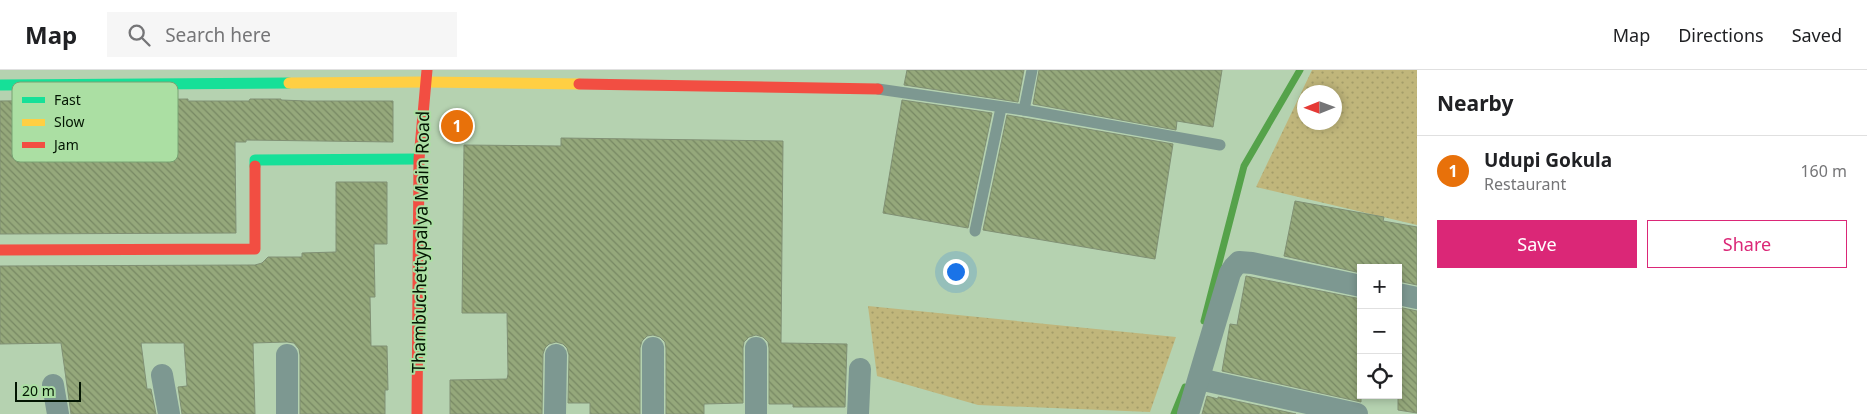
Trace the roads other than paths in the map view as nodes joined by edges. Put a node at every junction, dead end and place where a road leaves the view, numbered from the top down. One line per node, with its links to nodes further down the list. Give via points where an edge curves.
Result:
1 (1032, 70): 6 (lane)
2 (426, 76): 3 (street); 4 (street); 8 (street, Thambuchettypalya Main Road)
3 (142, 82)
4 (878, 89): 5 (lane)
5 (1001, 108): 6 (lane); 9 (lane)
6 (1024, 110): 7 (lane)
7 (1220, 144)
8 (419, 159): 10 (street, via 255,160 255,249); 25 (street, Thambuchettypalya Main Road)
9 (975, 231)
10 (0, 250)
11 (1357, 285): 20 (street, via 1239,262 1230,273)
12 (1402, 295): 13 (street)
13 (1417, 298)
14 (653, 348): 27 (street)
15 (756, 348): 28 (street)
16 (287, 355): 24 (street)
17 (556, 355): 26 (street)
18 (860, 370): 29 (street)
19 (162, 375): 23 (street)
20 (1199, 379): 30 (street); 31 (street)
21 (54, 385): 22 (street)
22 (58, 414)
23 (169, 414)
24 (288, 414)
25 (417, 414)
26 (555, 414)
27 (653, 414)
28 (756, 414)
29 (858, 414)
30 (1188, 414)
31 (1358, 414)

